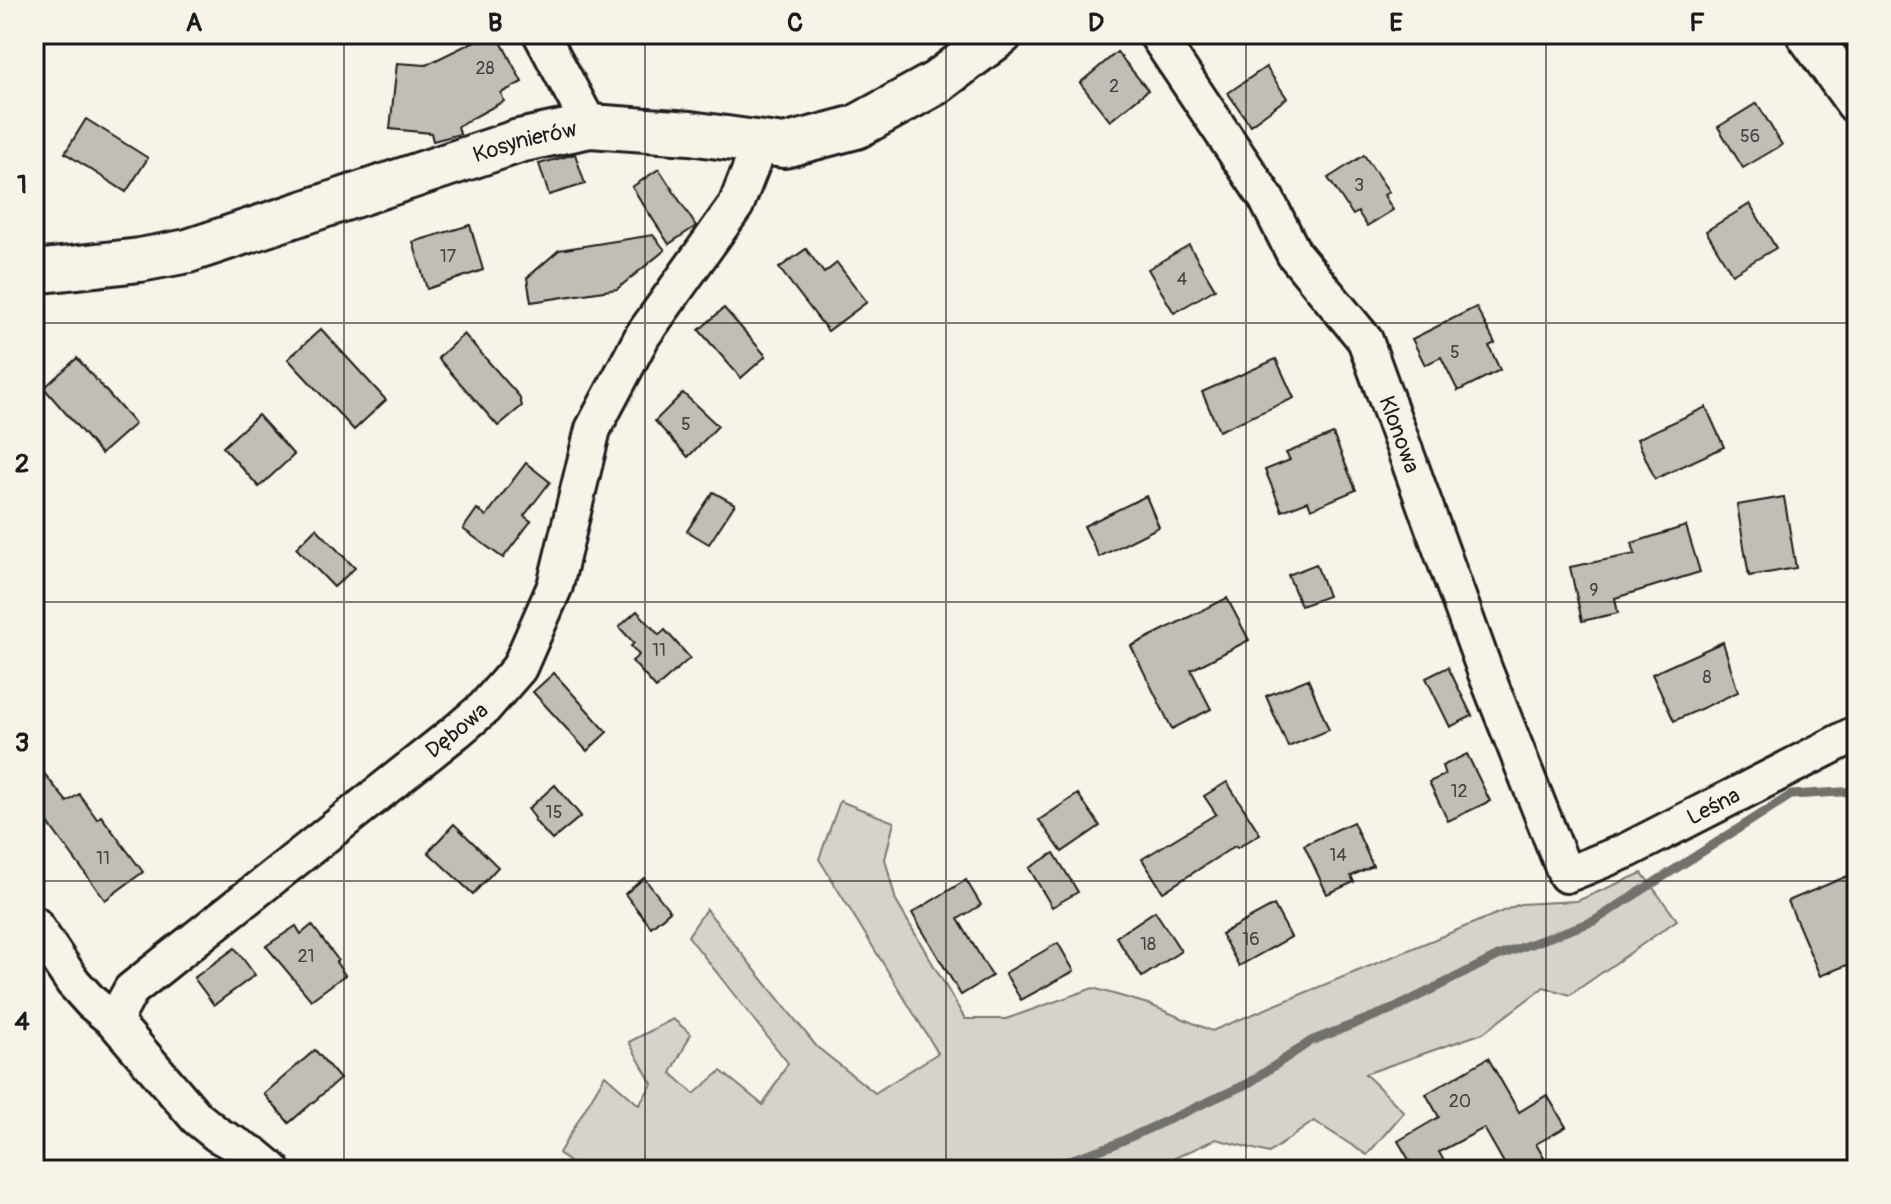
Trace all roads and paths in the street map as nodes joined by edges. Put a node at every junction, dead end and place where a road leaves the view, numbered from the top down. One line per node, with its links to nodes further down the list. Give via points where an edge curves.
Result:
1 (541, 34): 6 (street)
2 (1001, 34): 7 (street, Kosynierów, via 936,83 856,127 784,146)
3 (1156, 34): 10 (street, Klonowa, via 1266,198 1294,254 1365,340 1485,671)
4 (1808, 34): 5 (street)
5 (1857, 102)
6 (590, 126): 7 (street, Kosynierów); 8 (street, Kosynierów, via 519,141 188,251)
7 (760, 144): 12 (street, Dębowa, via 736,205 643,335 593,429 555,586 519,668 475,716 131,990)
8 (34, 272)
9 (1857, 733): 10 (street, Leśna, via 1628,850)
10 (1566, 875)
11 (34, 924): 12 (street, via 73,982)
12 (114, 1021): 13 (street, via 197,1118)
13 (273, 1170)

